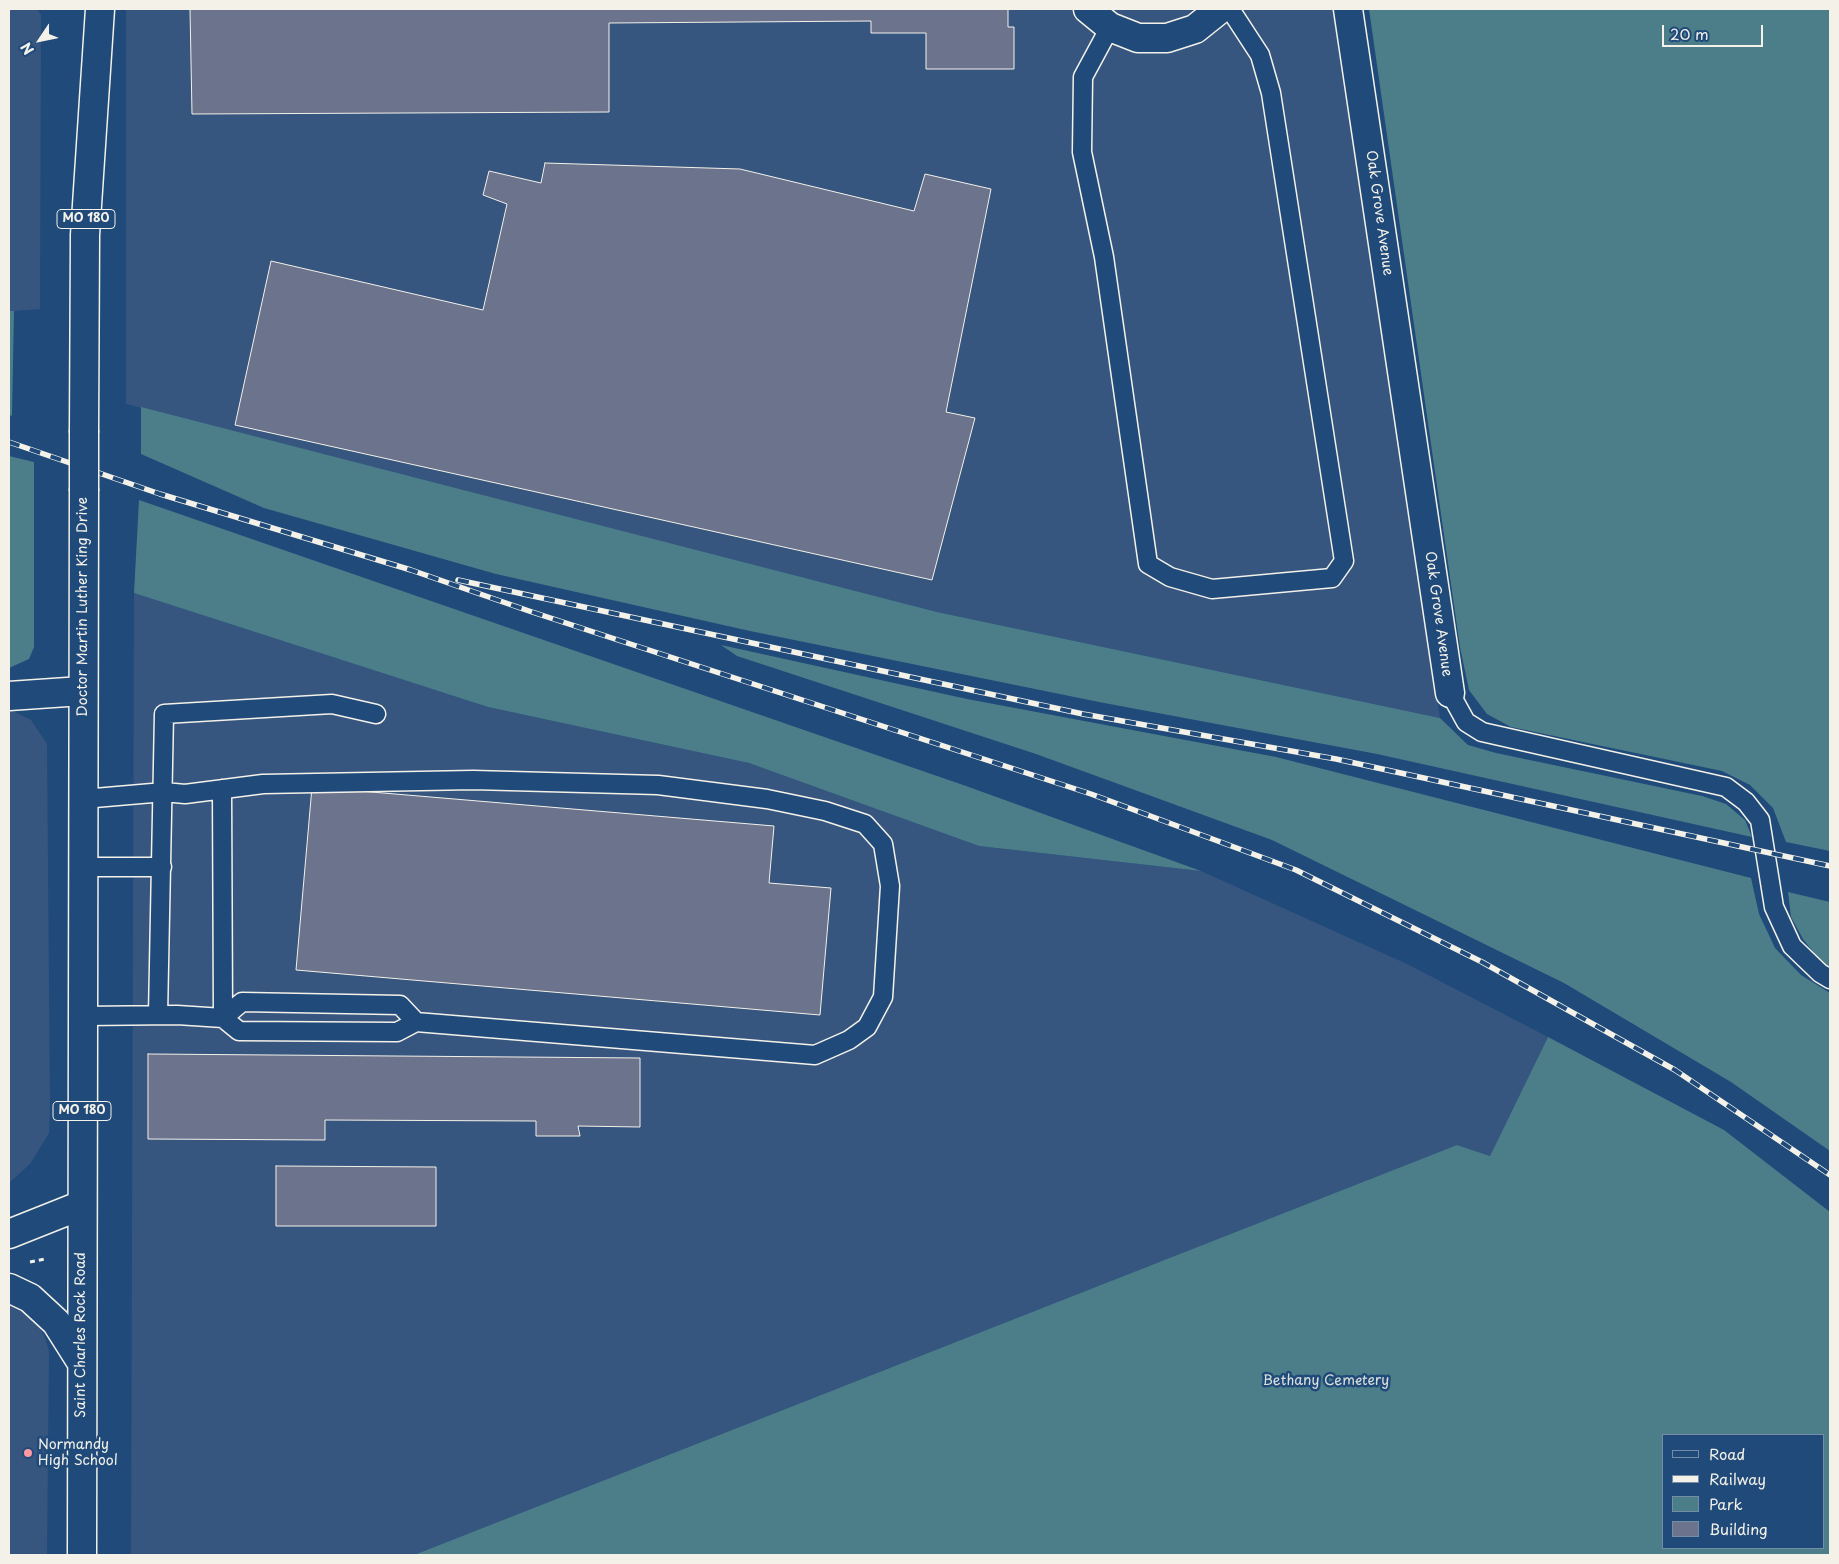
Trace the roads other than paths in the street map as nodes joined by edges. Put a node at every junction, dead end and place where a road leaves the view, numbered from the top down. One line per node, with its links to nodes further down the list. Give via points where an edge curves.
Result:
1 (100, 9): 7 (main road, Doctor Martin Luther King Drive / MO 180, bridge, via 85,235)
2 (1088, 9): 6 (main road)
3 (1220, 9): 6 (main road, via 1194,29 1167,38 1138,38)
4 (1230, 9): 6 (lane, via 1260,55 1271,93 1344,561 1332,578 1212,589 1170,577 1148,564 1104,257 1082,152 1083,77)
5 (1348, 9): 8 (main road, Oak Grove Avenue)
6 (1110, 27)
7 (82, 691): 9 (main road); 13 (main road, Doctor Martin Luther King Drive / MO 180)
8 (1450, 693): 16 (lane, Oak Grove Avenue, via 1466,722 1482,732 1726,787 1746,802 1760,820 1774,907 1792,946)
9 (9, 696)
10 (376, 714): 12 (lane, via 332,704 164,714)
11 (222, 789): 12 (lane, via 185,794); 19 (lane); 20 (lane, via 263,784 472,780 658,785 767,799 825,812 865,824 883,844 890,886 883,997 867,1027 849,1040 815,1055)
12 (164, 792): 13 (lane); 15 (lane)
13 (82, 798): 14 (main road, Doctor Martin Luther King Drive / MO 180)
14 (82, 867): 15 (lane); 18 (main road, Doctor Martin Luther King Drive / MO 180)
15 (162, 867): 17 (lane)
16 (1830, 979)
17 (158, 1015): 18 (lane); 19 (lane)
18 (83, 1016): 21 (main road, Doctor Martin Luther King Drive / MO 180)
19 (222, 1018): 20 (lane, via 239,1031 397,1032); 20 (lane, via 242,1002 400,1005)
20 (416, 1022)
21 (82, 1205): 22 (main road); 24 (main road, Saint Charles Rock Road / MO 180)
22 (9, 1234)
23 (9, 1288): 24 (main road, via 30,1298 56,1322)
24 (80, 1360): 25 (main road, Saint Charles Rock Road / MO 180)
25 (82, 1555)

